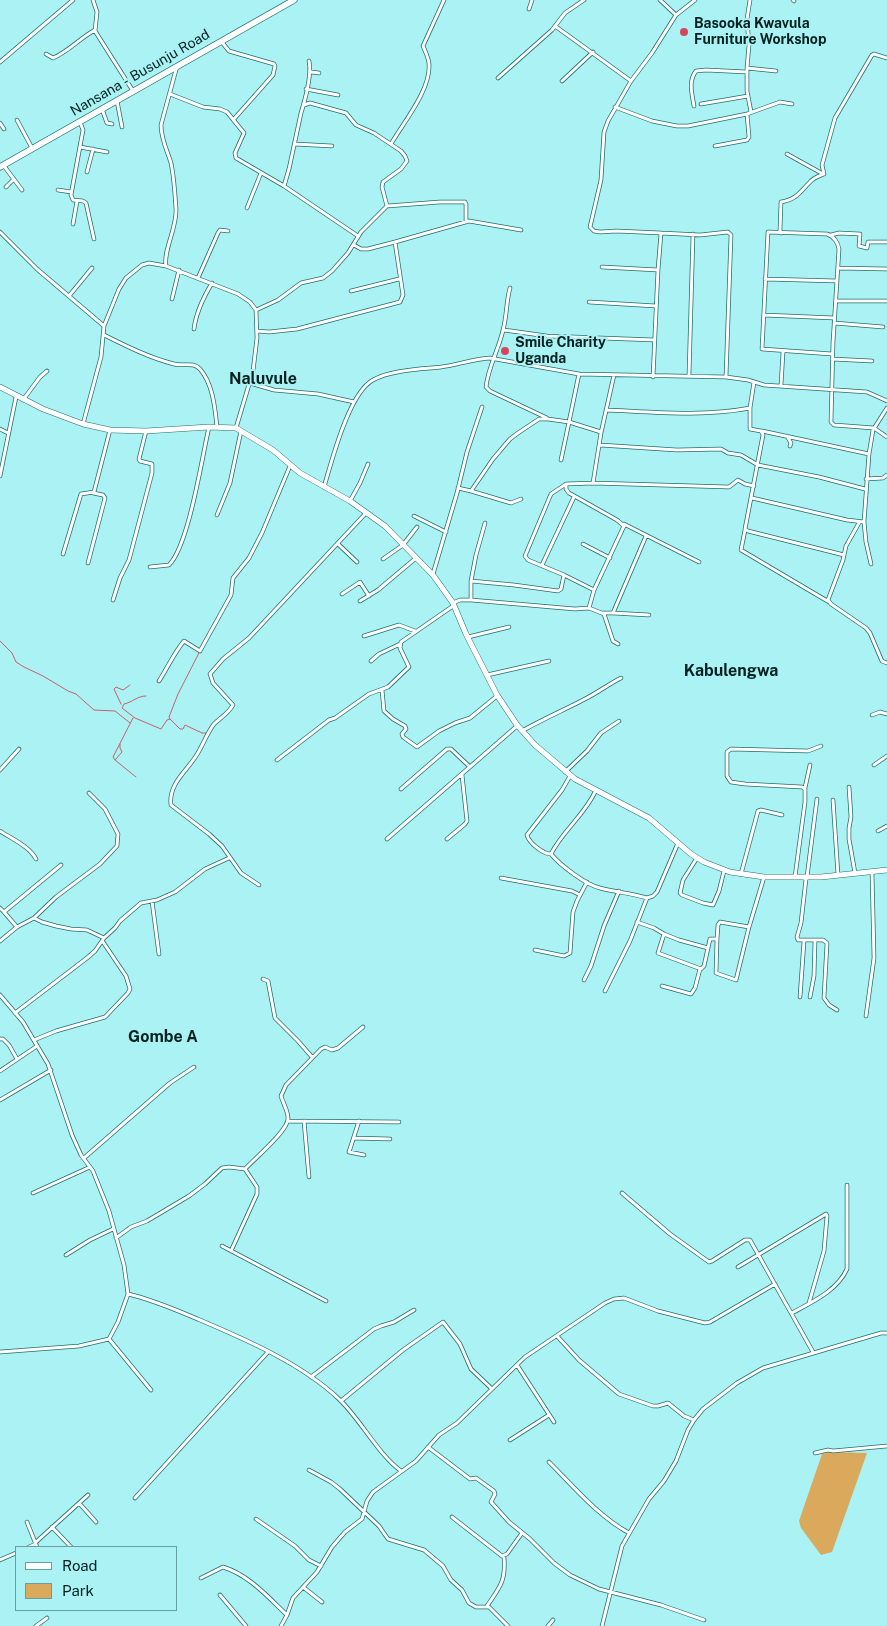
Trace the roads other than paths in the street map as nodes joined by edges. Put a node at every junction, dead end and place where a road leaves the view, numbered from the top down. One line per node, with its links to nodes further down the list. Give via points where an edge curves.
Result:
1 (73, 0): 19 (street)
2 (93, 0): 13 (street, via 97,12)
3 (294, 0): 14 (main road, Nansana - Busunju Road)
4 (444, 0): 49 (street, via 423,46 430,64 426,85 420,100)
5 (532, 0): 10 (street)
6 (584, 0): 12 (street, via 565,13)
7 (660, 0): 11 (street)
8 (695, 0): 11 (street)
9 (750, 0): 21 (street)
10 (529, 9)
11 (676, 15): 26 (street)
12 (555, 26): 15 (street); 25 (street)
13 (95, 30): 16 (street, via 61,55 53,58); 29 (street)
14 (221, 41): 20 (main road, Nansana - Busunju Road); 41 (street, via 229,51 276,66 273,75)
15 (592, 52): 26 (street); 27 (street)
16 (46, 54)
17 (887, 58): 60 (street, via 872,55 835,118 822,165)
18 (310, 61): 23 (street)
19 (0, 62)
20 (177, 66): 29 (main road, Nansana - Busunju Road); 30 (street)
21 (747, 70): 22 (street); 32 (street); 38 (street, via 696,71 691,87)
22 (776, 71)
23 (311, 72): 24 (street); 28 (street)
24 (319, 73)
25 (498, 78)
26 (631, 80): 37 (street)
27 (562, 81)
28 (306, 88): 31 (street); 36 (street)
29 (134, 91): 33 (main road, Nansana - Busunju Road)
30 (170, 94): 41 (street, via 220,109); 84 (street, via 161,133 171,163 176,209)
31 (338, 95)
32 (748, 96): 34 (street); 40 (street)
33 (117, 100): 39 (main road, Nansana - Busunju Road); 46 (street)
34 (700, 104)
35 (792, 104): 40 (street, via 780,102)
36 (304, 105): 48 (street); 49 (street, via 310,103 346,113 356,126)
37 (615, 106): 40 (street, via 677,126 697,125); 75 (street, via 604,132 601,180 590,228 600,232)
38 (694, 106)
39 (102, 109): 43 (main road, Nansana - Busunju Road); 45 (street, via 107,123)
40 (749, 113): 51 (street, via 747,140)
41 (234, 119): 59 (street, via 244,131 235,156)
42 (17, 120): 53 (street)
43 (80, 122): 52 (street); 53 (main road, Nansana - Busunju Road)
44 (0, 123): 47 (street)
45 (112, 124)
46 (122, 127)
47 (4, 129)
48 (294, 144): 50 (street); 62 (street)
49 (390, 144): 68 (street, via 404,153 407,161 383,182)
50 (332, 146)
51 (715, 146)
52 (80, 147): 54 (street); 66 (street)
53 (33, 148): 57 (main road, Nansana - Busunju Road)
54 (93, 149): 55 (street); 58 (street)
55 (107, 152)
56 (787, 154): 60 (street)
57 (2, 166): 61 (street)
58 (87, 172)
59 (261, 173): 62 (street); 69 (street)
60 (824, 174): 76 (street, via 811,180 792,199 781,202)
61 (14, 179): 63 (street); 64 (street)
62 (284, 186): 79 (street)
63 (6, 187)
64 (22, 190)
65 (58, 190): 66 (street)
66 (71, 192): 67 (street, via 72,199)
67 (77, 201): 71 (street); 80 (street, via 87,204)
68 (387, 206): 70 (street, via 465,202); 79 (street)
69 (247, 208)
70 (466, 222): 72 (street); 81 (street)
71 (73, 224)
72 (521, 230)
73 (228, 231): 91 (street, via 220,230)
74 (0, 232): 98 (street)
75 (661, 233): 77 (street); 89 (street)
76 (781, 233): 78 (street); 93 (street, via 767,233)
77 (693, 234): 122 (street); 124 (street, via 728,232 731,235)
78 (830, 235): 82 (street, via 860,234 858,246 867,248 868,242); 87 (street, via 839,247)
79 (358, 236): 83 (street)
80 (94, 238)
81 (395, 242): 83 (street, via 368,249); 92 (street)
82 (887, 242)
83 (354, 245): 104 (street, via 327,276 301,284)
84 (166, 266): 88 (street); 108 (street, via 148,263 126,278)
85 (602, 267): 89 (street)
86 (92, 268): 98 (street)
87 (838, 268): 90 (street); 94 (street)
88 (179, 270): 91 (street); 99 (street)
89 (658, 270): 103 (street)
90 (887, 270)
91 (198, 278): 95 (street)
92 (400, 279): 97 (street); 112 (street, via 403,298 398,303 297,329)
93 (765, 279): 94 (street); 105 (street)
94 (837, 281): 100 (street)
95 (212, 283): 104 (street, via 246,298); 110 (street, via 196,316)
96 (510, 288): 111 (street)
97 (351, 291)
98 (69, 296): 108 (street)
99 (172, 300)
100 (836, 301): 101 (street); 106 (street)
101 (887, 301)
102 (589, 302): 103 (street)
103 (656, 306): 114 (street)
104 (256, 310): 112 (street)
105 (764, 315): 106 (street); 115 (street, via 762,349)
106 (834, 318): 107 (street)
107 (834, 323): 109 (street); 116 (street)
108 (104, 326): 113 (street)
109 (883, 327)
110 (194, 329)
111 (504, 330): 114 (street, via 547,336); 117 (street)
112 (257, 331): 126 (street)
113 (104, 335): 140 (street); 142 (street, via 169,363 193,364 200,368 211,390)
114 (656, 340): 123 (street)
115 (783, 352): 116 (street); 127 (street)
116 (832, 357): 118 (street); 129 (street)
117 (493, 359): 120 (street); 133 (street, via 385,375 369,383); 138 (street, via 486,384 488,390)
118 (872, 361)
119 (47, 370): 131 (street)
120 (579, 374): 121 (street); 139 (street)
121 (614, 375): 123 (street); 137 (street)
122 (690, 375): 123 (street); 124 (street)
123 (653, 377)
124 (726, 377): 125 (street)
125 (754, 382): 127 (street); 135 (street)
126 (250, 383): 133 (street, via 274,390 318,394); 145 (street)
127 (780, 385): 129 (street)
128 (0, 388): 130 (street)
129 (831, 389): 132 (street, via 867,392); 143 (street, via 830,422)
130 (16, 397): 131 (street); 150 (street)
131 (23, 400): 140 (street)
132 (887, 401)
133 (354, 402): 166 (street)
134 (482, 407): 167 (street)
135 (750, 408): 137 (street, via 678,413); 148 (street, via 750,429)
136 (887, 408): 143 (street)
137 (607, 410): 149 (street)
138 (548, 419): 139 (street); 169 (street, via 539,420 510,440)
139 (569, 422): 149 (street); 156 (street)
140 (83, 424): 146 (street)
141 (209, 426): 142 (street); 147 (street); 199 (street, via 177,555 169,565)
142 (217, 427): 145 (street)
143 (874, 428): 152 (street); 155 (street)
144 (0, 429): 150 (street)
145 (238, 429): 159 (street, via 272,450); 176 (street, via 230,483)
146 (110, 430): 147 (street); 170 (street, via 96,489)
147 (146, 431): 206 (street, via 138,459 152,464 152,473 129,560)
148 (761, 431): 151 (street); 158 (street)
149 (601, 433): 153 (street)
150 (8, 434): 161 (street)
151 (787, 436): 154 (street); 155 (street)
152 (887, 437)
153 (600, 445): 158 (street, via 721,449 742,455); 163 (street)
154 (790, 446)
155 (869, 454): 162 (street)
156 (560, 460)
157 (368, 464): 174 (street)
158 (758, 465): 165 (street); 168 (street)
159 (290, 466): 166 (street); 226 (street, via 262,534 233,578 231,595 200,651 184,641)
160 (887, 475): 162 (street)
161 (0, 476)
162 (866, 478): 168 (street)
163 (593, 483): 164 (street); 165 (street, via 729,487 738,480)
164 (566, 484): 171 (street, via 567,491); 198 (street, via 551,494 525,554 528,560)
165 (754, 486): 172 (street)
166 (324, 487): 174 (street)
167 (458, 488): 169 (street); 184 (street)
168 (865, 489): 178 (street)
169 (472, 491): 173 (street, via 511,503)
170 (92, 493): 189 (street, via 80,495); 196 (street, via 105,498)
171 (574, 497): 181 (street); 198 (street)
172 (752, 498): 180 (street); 183 (street)
173 (521, 499)
174 (350, 501): 175 (street)
175 (366, 513): 186 (street); 187 (street)
176 (217, 515)
177 (414, 516): 184 (street)
178 (864, 522): 180 (street); 197 (street)
179 (485, 523): 202 (street)
180 (859, 523): 190 (street)
181 (623, 524): 185 (street); 192 (street)
182 (417, 527): 187 (street)
183 (745, 529): 190 (street); 209 (street, via 740,550)
184 (446, 532): 200 (street)
185 (646, 536): 195 (street); 213 (street)
186 (338, 544): 194 (street); 260 (street, via 249,638 210,674 213,683 233,706 212,726 170,798 171,804 222,846)
187 (403, 544): 191 (street); 193 (street)
188 (583, 544): 192 (street)
189 (63, 554)
190 (844, 555): 209 (street)
191 (417, 558): 200 (street); 205 (street)
192 (610, 558): 203 (street)
193 (383, 560)
194 (357, 562)
195 (699, 562)
196 (88, 563)
197 (871, 564)
198 (542, 565): 201 (street)
199 (150, 567)
200 (433, 575): 210 (street)
201 (564, 575): 202 (street, via 562,589 558,591); 203 (street)
202 (471, 581): 207 (street)
203 (594, 590): 211 (street)
204 (342, 594): 205 (street, via 360,582)
205 (369, 596): 208 (street)
206 (113, 600)
207 (470, 600): 210 (street); 211 (street)
208 (360, 602)
209 (829, 602): 223 (street, via 866,628 882,661)
210 (453, 604): 216 (street); 218 (street)
211 (589, 608): 212 (street)
212 (603, 613): 213 (street); 220 (street, via 612,641)
213 (613, 613): 214 (street)
214 (649, 615)
215 (509, 627): 218 (street)
216 (415, 631): 217 (street, via 399,625); 219 (street)
217 (364, 636)
218 (468, 638): 224 (street)
219 (400, 644): 221 (street); 227 (street, via 408,668)
220 (618, 644)
221 (371, 661)
222 (549, 661): 224 (street)
223 (887, 663)
224 (488, 675): 228 (street)
225 (621, 678): 233 (street)
226 (159, 680)
227 (382, 690): 228 (street, via 384,711 405,726 403,737 417,747 439,731 470,718); 237 (street, via 369,694 329,720)
228 (497, 696): 232 (street)
229 (887, 714): 230 (street)
230 (872, 715)
231 (619, 720): 242 (street, via 601,733)
232 (518, 725): 233 (street); 240 (street)
233 (522, 731): 242 (street)
234 (821, 746): 247 (street, via 808,752 732,749 727,752 727,776 731,782)
235 (19, 749): 241 (street)
236 (887, 756): 239 (street)
237 (277, 760)
238 (810, 765): 247 (street)
239 (874, 765)
240 (470, 767): 243 (street); 246 (street, via 447,749)
241 (0, 770)
242 (564, 772): 244 (street)
243 (462, 774): 256 (street); 257 (street, via 467,821)
244 (570, 776): 248 (street); 259 (street, via 527,835 531,842)
245 (849, 787): 267 (street, via 849,833)
246 (400, 789)
247 (805, 789): 271 (street)
248 (596, 790): 258 (street, via 649,818); 259 (street, via 588,807 563,834)
249 (89, 793): 282 (street, via 105,809 118,834 117,846)
250 (817, 800): 272 (street)
251 (833, 800): 269 (street)
252 (782, 815): 268 (street, via 758,811)
253 (887, 826): 255 (street)
254 (0, 831): 262 (street, via 30,851)
255 (878, 831)
256 (387, 839)
257 (447, 839)
258 (678, 843): 261 (street); 278 (street, via 657,892)
259 (551, 854): 274 (street)
260 (229, 858): 275 (street, via 241,873); 279 (street, via 204,869 175,892)
261 (697, 858): 264 (street); 264 (street, via 683,880 682,895 713,905)
262 (36, 860)
263 (61, 866): 281 (street)
264 (724, 870): 268 (street)
265 (887, 870): 266 (street)
266 (872, 871): 267 (street); 305 (street, via 874,958)
267 (855, 873): 269 (street)
268 (741, 874): 270 (street)
269 (838, 876): 272 (street)
270 (764, 877): 271 (street); 285 (street)
271 (795, 877): 272 (street)
272 (804, 877): 290 (street, via 797,938)
273 (501, 878): 277 (street)
274 (587, 882): 276 (street); 277 (street)
275 (259, 885)
276 (619, 891): 278 (street); 297 (street)
277 (580, 894): 293 (street, via 573,912 570,953 564,956)
278 (647, 898): 283 (street)
279 (152, 901): 289 (street, via 141,903); 294 (street)
280 (0, 908): 281 (street)
281 (4, 912): 284 (street)
282 (34, 918): 284 (street); 289 (street, via 56,926 87,930)
283 (637, 922): 286 (street); 299 (street)
284 (17, 927): 288 (street)
285 (749, 927): 287 (street, via 720,922); 287 (street, via 736,980 716,973)
286 (664, 934): 292 (street); 295 (street, via 658,953)
287 (717, 939): 292 (street, via 710,939)
288 (0, 940)
289 (103, 940): 304 (street, via 87,958); 308 (street, via 126,976 128,993 106,1017)
290 (804, 940): 291 (street); 301 (street)
291 (815, 940): 302 (street); 303 (street, via 826,943 824,998)
292 (708, 948): 295 (street, via 703,969)
293 (535, 950)
294 (159, 954)
295 (700, 969): 298 (street, via 691,994)
296 (263, 979): 310 (street, via 268,981 271,990 275,1018)
297 (584, 980)
298 (662, 986)
299 (605, 991)
300 (0, 995): 304 (street)
301 (800, 997)
302 (810, 997)
303 (837, 1010)
304 (15, 1013): 308 (street)
305 (866, 1016)
306 (363, 1027): 310 (street, via 338,1048 323,1048)
307 (0, 1039): 311 (street, via 9,1045)
308 (34, 1040): 309 (street)
309 (38, 1046): 311 (street); 313 (street)
310 (312, 1057): 316 (street, via 281,1094)
311 (18, 1059): 314 (street)
312 (194, 1067): 323 (street, via 170,1083)
313 (51, 1070): 315 (street); 323 (street, via 68,1125)
314 (0, 1071)
315 (0, 1100)
316 (288, 1121): 317 (street); 325 (street)
317 (304, 1121): 318 (street); 326 (street)
318 (359, 1121): 319 (street); 320 (street)
319 (399, 1122)
320 (354, 1138): 321 (street); 322 (street, via 349,1152)
321 (390, 1139)
322 (364, 1155)
323 (84, 1158): 324 (street)
324 (90, 1167): 328 (street); 330 (street, via 104,1195)
325 (245, 1169): 331 (street, via 222,1168 189,1196); 333 (street, via 257,1194)
326 (309, 1177)
327 (847, 1185): 340 (street, via 847,1269 831,1289)
328 (33, 1193)
329 (622, 1193): 334 (street, via 708,1262 747,1240)
330 (113, 1229): 331 (street); 335 (street)
331 (116, 1238): 338 (street)
332 (222, 1246): 333 (street)
333 (232, 1251): 339 (street)
334 (758, 1254): 336 (street); 337 (street); 340 (street, via 827,1215 824,1251)
335 (66, 1255)
336 (738, 1267)
337 (775, 1284): 342 (street); 344 (street, via 705,1323 624,1298 614,1299)
338 (128, 1294): 345 (street); 347 (street, via 162,1304)
339 (326, 1300)
340 (809, 1303): 342 (street)
341 (414, 1310): 350 (street, via 374,1330)
342 (792, 1313): 348 (street)
343 (887, 1333): 348 (street)
344 (557, 1336): 349 (street); 355 (street, via 619,1394 653,1406 668,1403)
345 (109, 1339): 346 (street, via 79,1346); 352 (street)
346 (0, 1352)
347 (268, 1352): 350 (street); 365 (street)
348 (813, 1352): 355 (street, via 768,1366 742,1379 708,1404)
349 (517, 1365): 351 (street); 354 (street)
350 (311, 1377): 353 (street)
351 (492, 1389): 353 (street, via 471,1369 460,1344 442,1322); 359 (street)
352 (151, 1390)
353 (341, 1401): 363 (street)
354 (549, 1415): 356 (street); 357 (street)
355 (694, 1420): 374 (street, via 676,1461)
356 (554, 1422)
357 (510, 1440)
358 (887, 1446): 360 (street)
359 (428, 1447): 363 (street); 373 (street, via 470,1479 476,1478 494,1491 492,1504)
360 (815, 1453)
361 (549, 1462): 374 (street, via 602,1515)
362 (309, 1470): 367 (street, via 331,1482)
363 (401, 1471): 367 (street, via 373,1492)
364 (88, 1495): 366 (street)
365 (135, 1498)
366 (79, 1503): 371 (street); 372 (street)
367 (364, 1514): 380 (street, via 332,1547); 386 (street, via 379,1526 388,1539 429,1554 446,1569 472,1606)
368 (452, 1518): 378 (street)
369 (256, 1519): 380 (street)
370 (27, 1522): 375 (street)
371 (96, 1522)
372 (52, 1527): 375 (street); 376 (street)
373 (522, 1533): 378 (street); 383 (street, via 570,1575)
374 (629, 1533): 383 (street)
375 (36, 1545)
376 (70, 1546)
377 (15, 1553): 379 (street)
378 (504, 1556): 386 (street, via 503,1580)
379 (0, 1560)
380 (321, 1566): 382 (street)
381 (201, 1578): 387 (street, via 223,1567 238,1573)
382 (303, 1587): 385 (street); 387 (street, via 293,1598)
383 (610, 1592): 390 (street); 396 (street)
384 (220, 1595): 392 (street)
385 (322, 1602)
386 (487, 1606): 394 (street)
387 (287, 1615): 393 (street)
388 (47, 1618): 391 (street)
389 (553, 1620): 395 (street)
390 (704, 1620)
391 (36, 1626)
392 (246, 1626)
393 (281, 1626)
394 (508, 1626)
395 (548, 1626)
396 (602, 1626)

